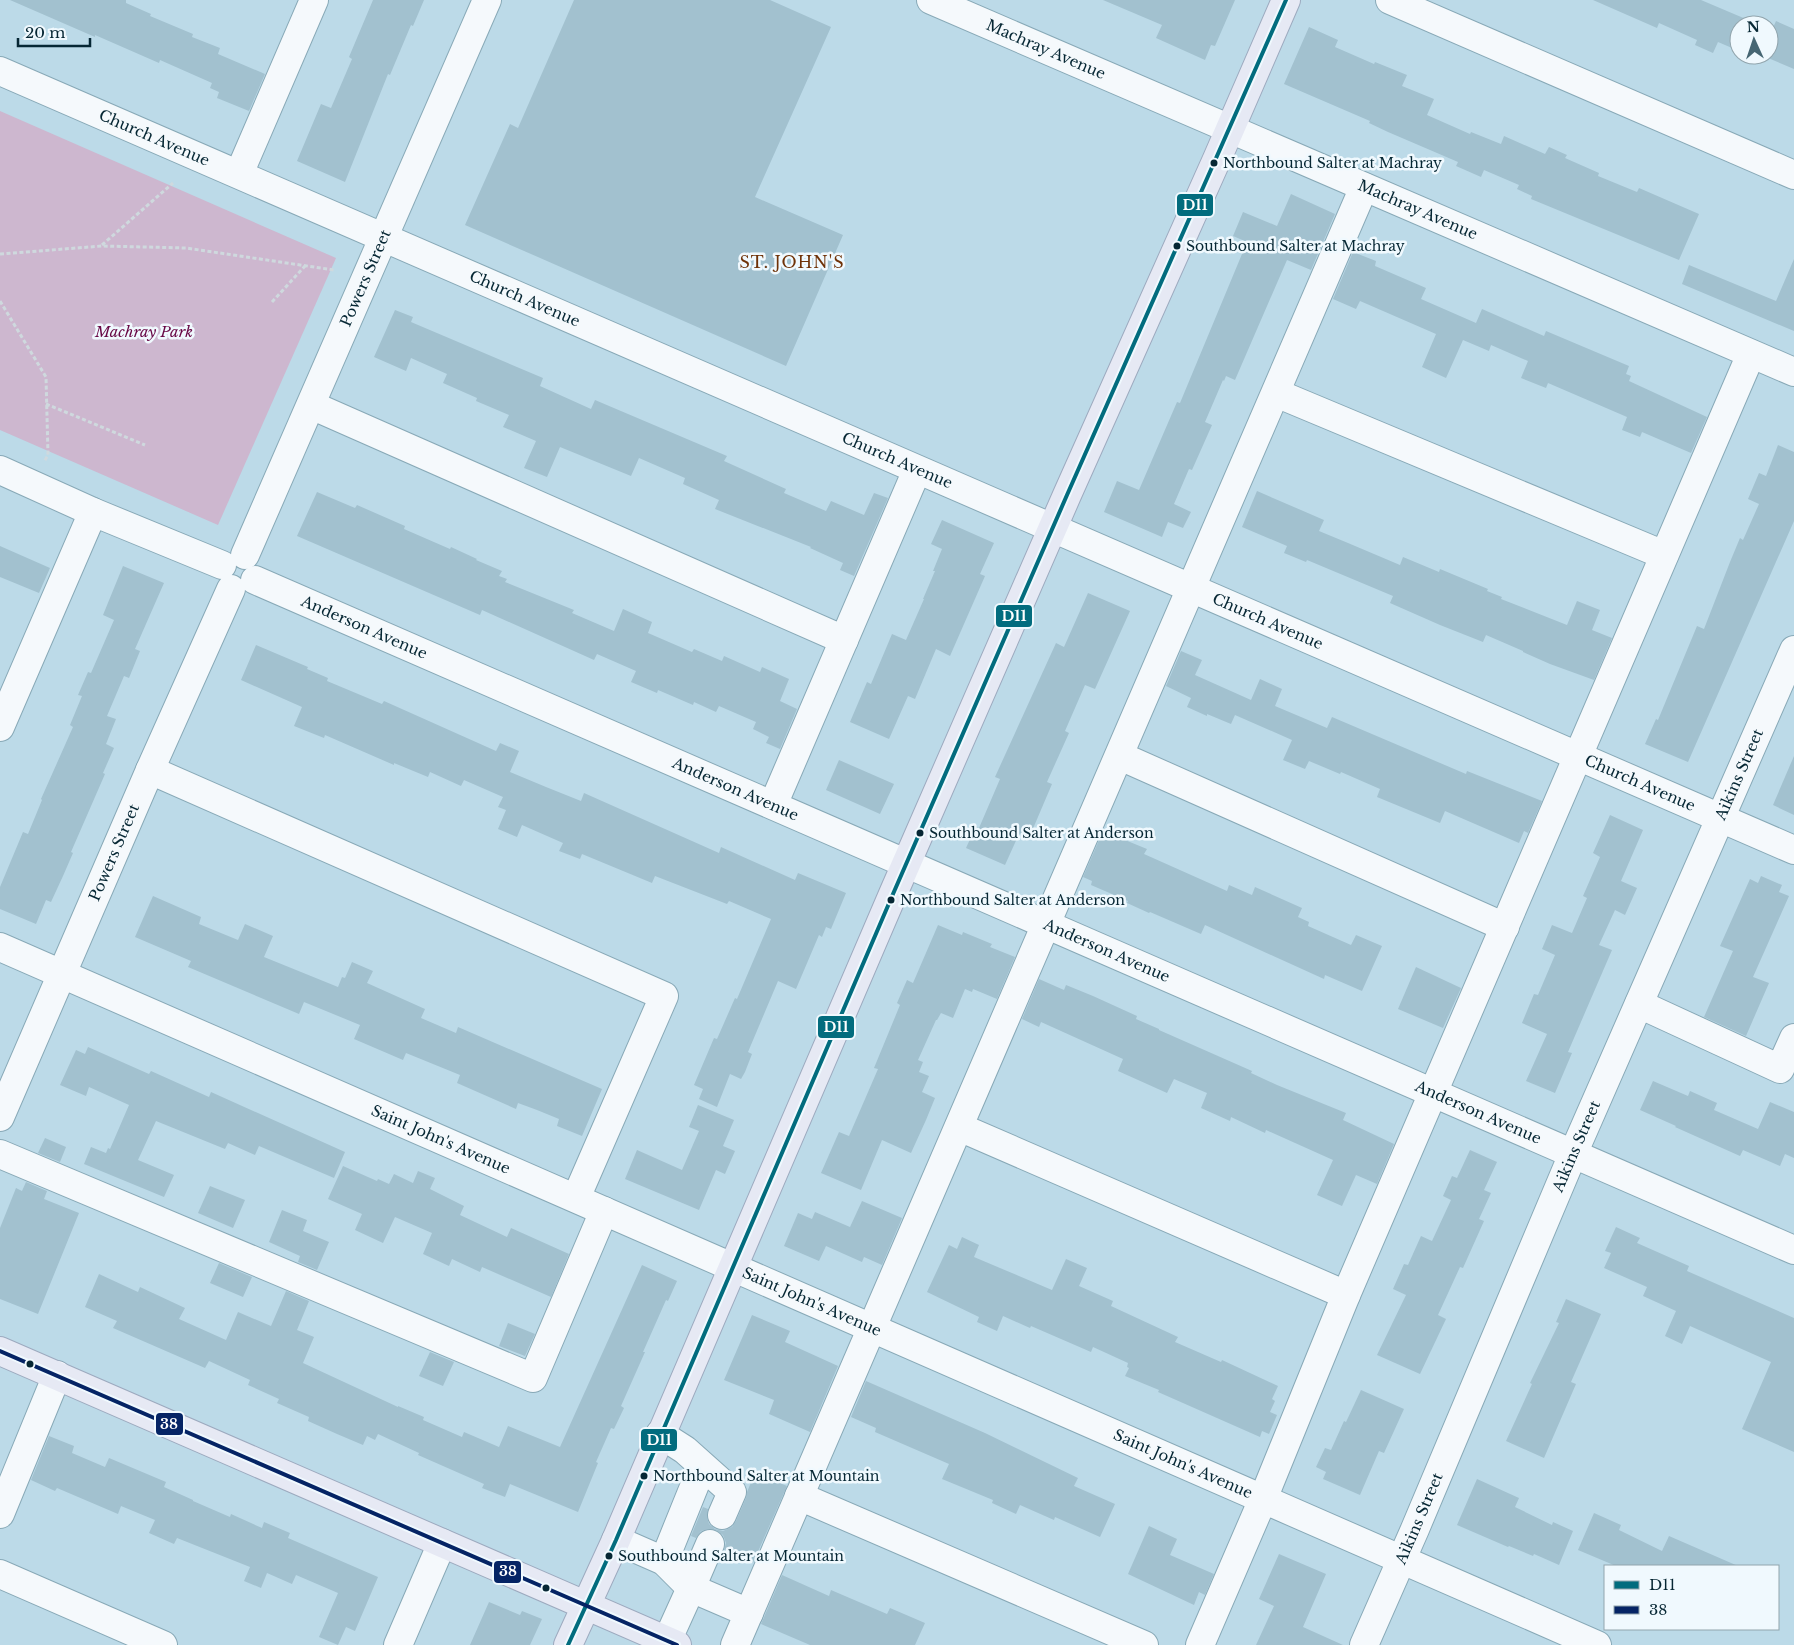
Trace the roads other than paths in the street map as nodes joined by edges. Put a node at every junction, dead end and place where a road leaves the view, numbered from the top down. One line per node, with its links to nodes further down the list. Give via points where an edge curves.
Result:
1 (314, 0): 8 (street)
2 (487, 0): 11 (street, Powers Street)
3 (931, 0): 7 (street, Machray Avenue)
4 (1286, 0): 7 (main road)
5 (1390, 0): 9 (street)
6 (0, 71): 8 (street, Church Avenue)
7 (1230, 129): 10 (street, Machray Avenue); 19 (main road)
8 (239, 174): 11 (street, Church Avenue)
9 (1794, 175)
10 (1364, 187): 12 (street, Machray Avenue); 14 (street)
11 (383, 238): 15 (street, Powers Street); 17 (street, Church Avenue)
12 (1751, 354): 13 (street, Machray Avenue); 20 (street)
13 (1794, 372)
14 (1276, 393): 20 (street); 22 (street)
15 (310, 405): 21 (street, Powers Street); 23 (street)
16 (0, 470): 18 (street, Anderson Avenue)
17 (917, 470): 19 (street, Church Avenue); 23 (street)
18 (94, 512): 21 (street, Anderson Avenue); 25 (street)
19 (1052, 528): 22 (street, Church Avenue); 32 (main road)
20 (1664, 555): 27 (street)
21 (238, 572): 28 (street, Powers Street); 29 (street, Anderson Avenue)
22 (1192, 589): 26 (street); 27 (street, Church Avenue)
23 (844, 640): 29 (street)
24 (1794, 650): 30 (street, Aikins Street)
25 (2, 716)
26 (1120, 756): 33 (street); 34 (street)
27 (1578, 756): 30 (street, Church Avenue); 34 (street)
28 (150, 770): 36 (street, Powers Street); 44 (street, via 664,996)
29 (773, 805): 32 (street, Anderson Avenue)
30 (1721, 818): 31 (street, Church Avenue); 37 (street, Aikins Street)
31 (1794, 850)
32 (906, 864): 33 (street, Anderson Avenue); 47 (main road)
33 (1047, 925): 39 (street, Anderson Avenue); 41 (street)
34 (1505, 927): 39 (street)
35 (0, 947): 36 (street, Saint John's Avenue)
36 (62, 974): 40 (street, Powers Street); 44 (street, Saint John's Avenue)
37 (1639, 1004): 38 (street, via 1780,1069); 43 (street, Aikins Street)
38 (1793, 1045)
39 (1434, 1093): 43 (street, Anderson Avenue); 48 (street)
40 (0, 1118)
41 (959, 1127): 48 (street); 49 (street)
42 (0, 1154): 45 (street, via 533,1378)
43 (1573, 1154): 46 (street, Anderson Avenue); 61 (street, Aikins Street)
44 (576, 1198): 45 (street, Saint John's Avenue)
45 (604, 1211): 47 (street, Saint John's Avenue)
46 (1794, 1250)
47 (732, 1267): 49 (street, Saint John's Avenue); 52 (main road)
48 (1346, 1295): 55 (street)
49 (872, 1328): 54 (street); 55 (street, Saint John's Avenue)
50 (0, 1351): 51 (main road)
51 (57, 1375): 56 (street); 59 (main road)
52 (660, 1434): 53 (street, via 685,1450); 58 (main road)
53 (702, 1467): 57 (street, via 732,1492); 62 (street)
54 (799, 1496): 66 (street); 72 (street)
55 (1263, 1499): 61 (street, Saint John's Avenue); 73 (street)
56 (0, 1514)
57 (722, 1515)
58 (616, 1540): 62 (street); 65 (main road)
59 (442, 1543): 65 (main road); 69 (street)
60 (710, 1544): 64 (street)
61 (1402, 1559): 74 (street, Aikins Street); 75 (street, Saint John's Avenue)
62 (664, 1561): 64 (street)
63 (0, 1574): 68 (street)
64 (691, 1588): 66 (street); 67 (street)
65 (586, 1605): 67 (main road); 70 (main road)
66 (749, 1613): 71 (street)
67 (672, 1643)
68 (163, 1645)
69 (398, 1645)
70 (568, 1645)
71 (735, 1645)
72 (1144, 1645)
73 (1200, 1645)
74 (1364, 1645)
75 (1597, 1645)

